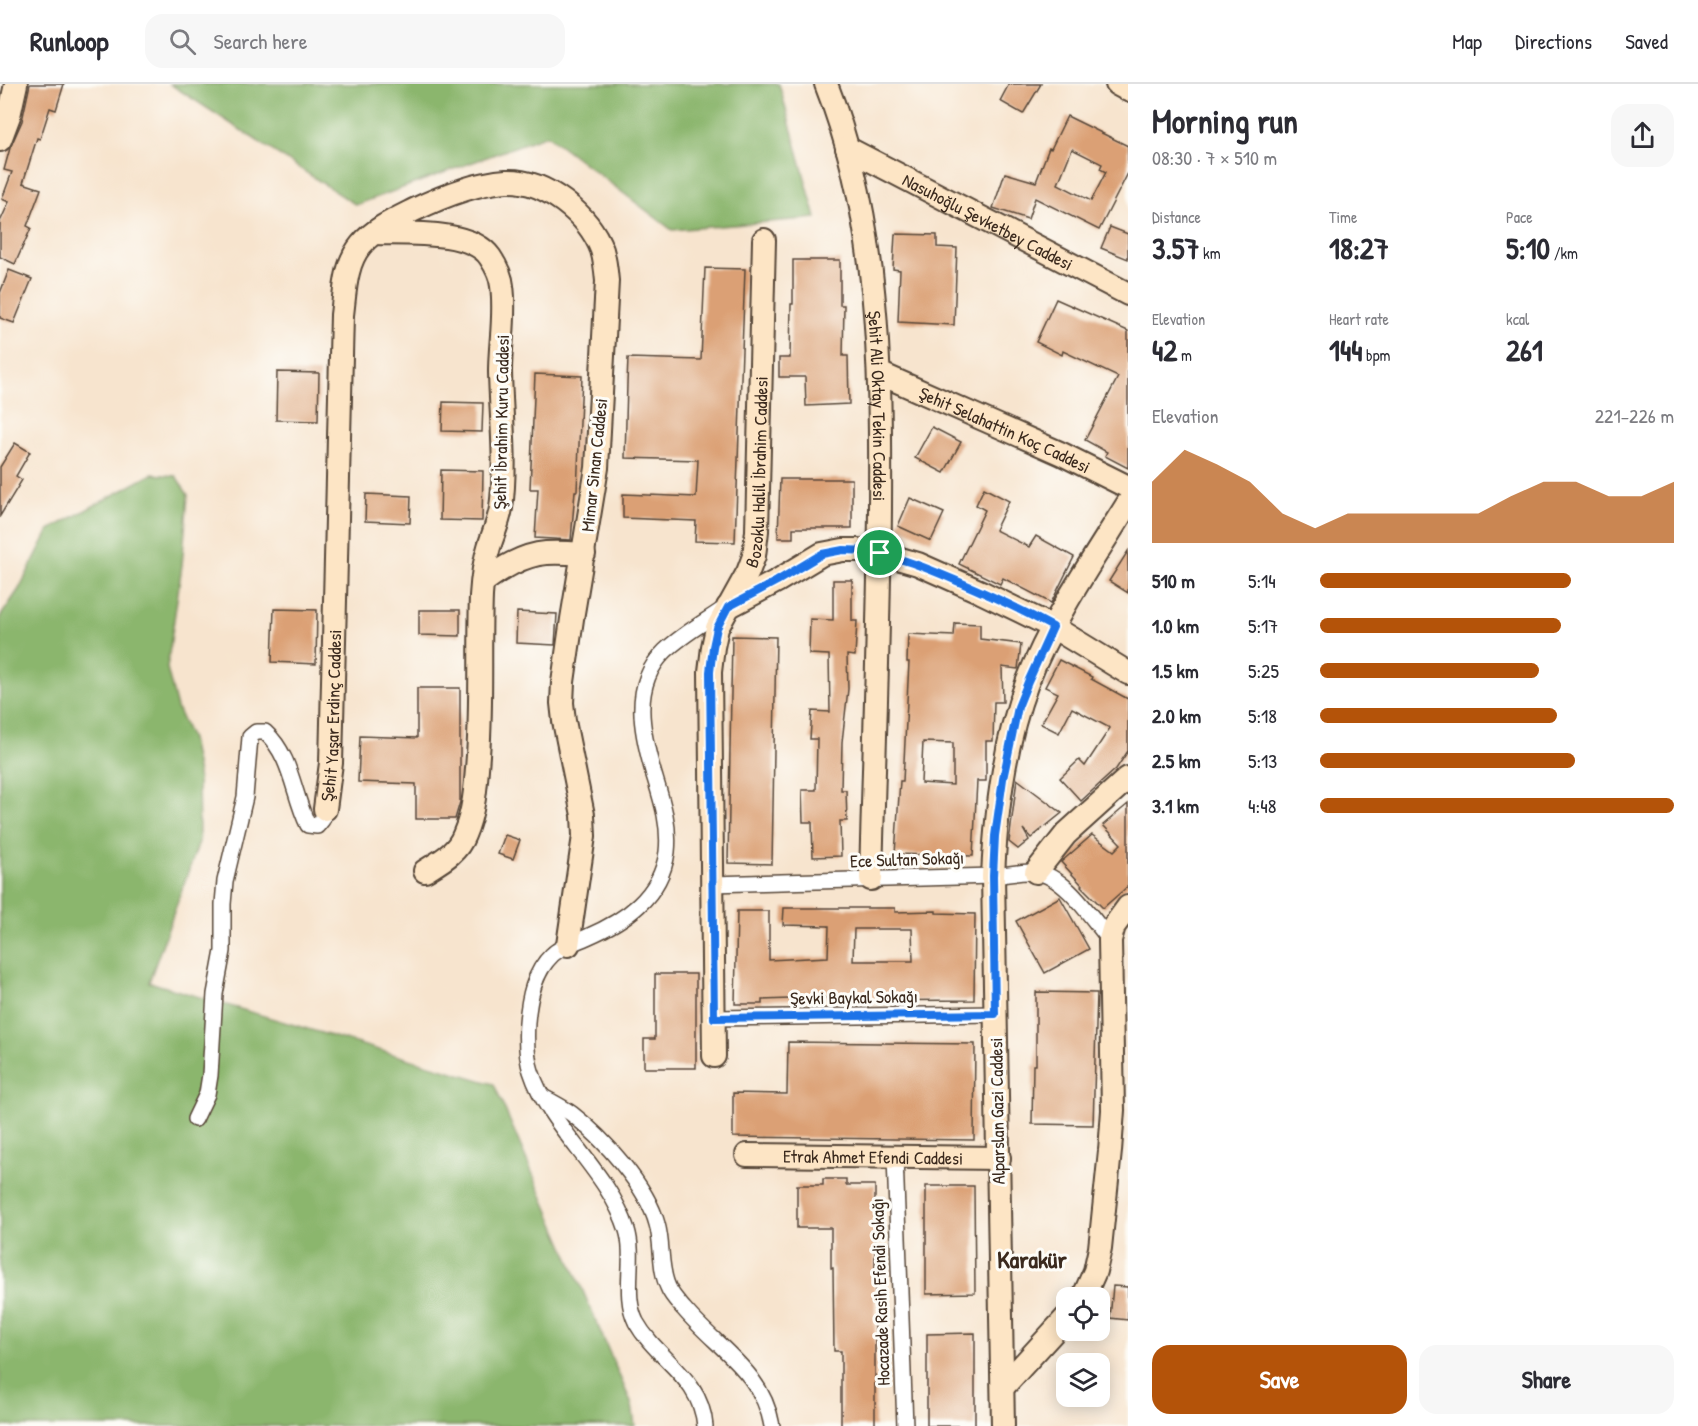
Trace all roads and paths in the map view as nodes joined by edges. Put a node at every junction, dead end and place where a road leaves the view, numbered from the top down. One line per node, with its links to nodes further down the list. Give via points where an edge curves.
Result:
1 (16, 84): 5 (street)
2 (825, 84): 6 (street, Şehit Ali Oktay Tekin Caddesi)
3 (1117, 84): 4 (street)
4 (1128, 90)
5 (0, 140)
6 (847, 148): 9 (street, Nasuhoğlu Şevketbey Caddesi); 10 (street, Şehit Ali Oktay Tekin Caddesi, via 870,264)
7 (372, 233): 14 (street, Mimar Sinan Caddesi, via 458,192 507,181 537,186 553,195 573,208 595,235 602,249 607,281 597,468); 15 (street, Şehit İbrahim Kuru Caddesi, via 452,237 469,242 489,255 502,283 501,510); 20 (street, Şehit Yaşar Erdinç Caddesi, via 352,260 342,315 332,762)
8 (764, 240): 16 (street, Bozoklu Halil İbrahim Caddesi, via 757,531 748,572)
9 (1128, 294)
10 (879, 374): 11 (street, Şehit Selahattin Koç Caddesi); 13 (street, Şehit Ali Oktay Tekin Caddesi)
11 (1128, 487)
12 (1128, 503): 17 (street, Alparslan Gazi Caddesi)
13 (880, 553): 16 (street, via 843,550 822,554); 17 (street, via 918,564); 24 (street, Şehit Ali Oktay Tekin Caddesi)
14 (584, 554): 15 (street, via 546,553 530,557); 28 (street, Mimar Sinan Caddesi, via 562,703 584,836)
15 (483, 582): 21 (street, Şehit İbrahim Kuru Caddesi, via 479,739 472,809 459,847)
16 (728, 607): 25 (street, Bozoklu Halil İbrahim Caddesi, via 717,628 710,672); 28 (street, via 665,651 644,686 642,728 665,810 668,836 660,875 630,914)
17 (1053, 627): 18 (street); 23 (street, Alparslan Gazi Caddesi, via 1018,707 998,813)
18 (1128, 673)
19 (1128, 778): 22 (street, via 1066,834)
20 (325, 809): 33 (street, Şehit Yaşar Erdinç Caddesi, via 317,826 308,825 274,741 265,732 249,737 245,797 225,881 223,951 215,994 210,1075 207,1094)
21 (425, 872)
22 (1036, 872): 23 (street, Ece Sultan Sokağı); 27 (street, via 1053,878 1070,892)
23 (993, 876): 24 (street, Ece Sultan Sokağı); 29 (street, Alparslan Gazi Caddesi)
24 (871, 879): 25 (street, Ece Sultan Sokağı)
25 (713, 884): 30 (street, Bozoklu Halil İbrahim Caddesi)
26 (1128, 907): 27 (street, via 1114,926)
27 (1110, 940): 37 (street, via 1113,1110 1100,1248)
28 (568, 945): 32 (street, via 543,964 529,1001 527,1050 530,1070)
29 (995, 1014): 30 (street, Şevki Baykal Sokağı); 36 (street, Alparslan Gazi Caddesi)
30 (714, 1018): 31 (street, Bozoklu Halil İbrahim Caddesi)
31 (714, 1056)
32 (542, 1096): 40 (street, via 617,1207 628,1231 633,1315 694,1392 704,1413); 41 (street, via 588,1128 639,1187 651,1205 657,1225 667,1287 694,1321 758,1386)
33 (195, 1119)
34 (747, 1155): 35 (street, Etrak Ahmet Efendi Caddesi)
35 (895, 1157): 36 (street, Etrak Ahmet Efendi Caddesi); 42 (street, Hocazade Rasih Efendi Sokağı)
36 (999, 1158): 39 (street, Alparslan Gazi Caddesi)
37 (1088, 1287)
38 (1056, 1329): 39 (street)
39 (1003, 1387): 43 (street, Alparslan Gazi Caddesi)
40 (705, 1426)
41 (772, 1426)
42 (905, 1426)
43 (1003, 1426)

